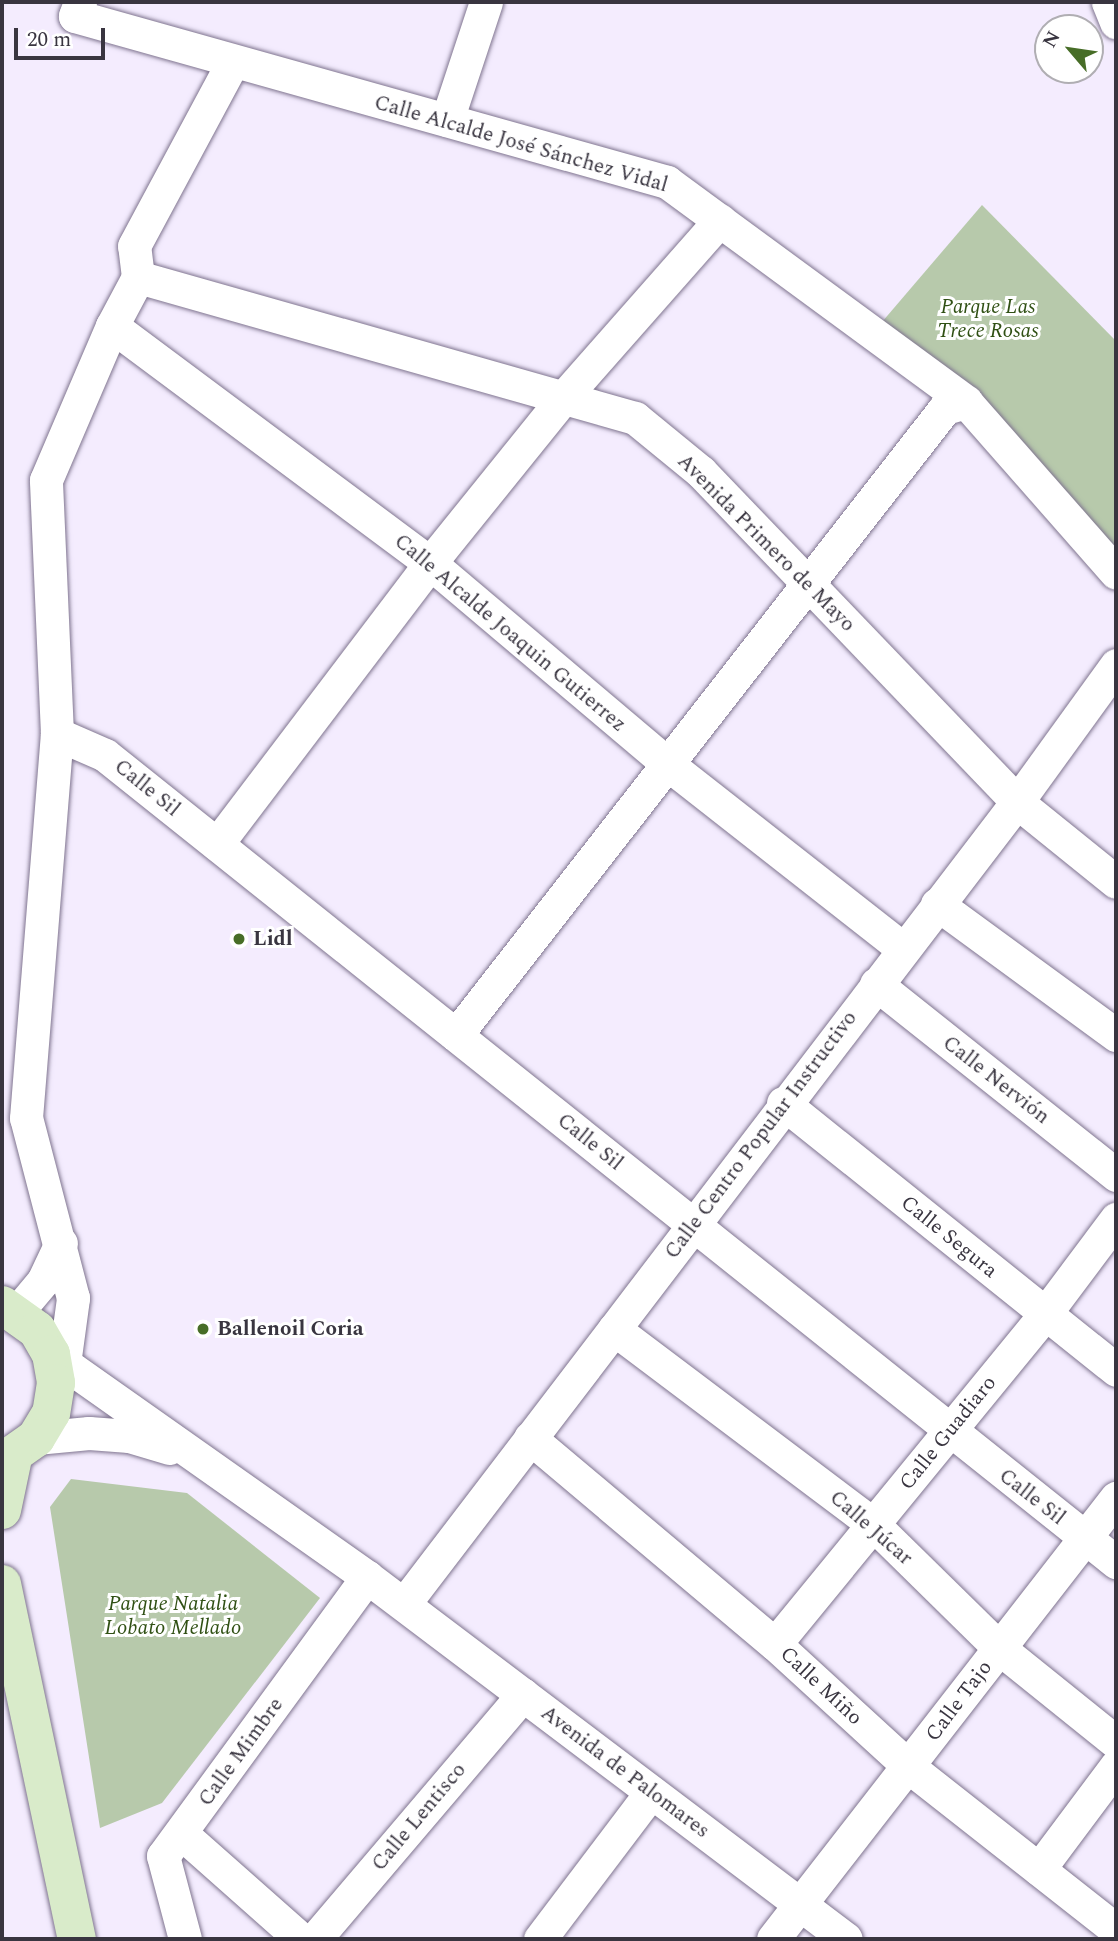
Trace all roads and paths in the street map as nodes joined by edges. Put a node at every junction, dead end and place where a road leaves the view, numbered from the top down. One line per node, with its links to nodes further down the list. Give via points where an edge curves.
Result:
1 (80, 2): 5 (street, Calle Alcalde José Sánchez Vidal, via 75,16)
2 (486, 2): 6 (street)
3 (1108, 2): 4 (street)
4 (1116, 22)
5 (232, 64): 6 (street, Calle Alcalde José Sánchez Vidal); 8 (street, via 134,246)
6 (447, 120): 7 (street, Calle Alcalde José Sánchez Vidal, via 667,182)
7 (720, 220): 10 (street); 11 (street, Calle Alcalde José Sánchez Vidal)
8 (138, 277): 9 (street); 10 (street, Avenida Primero de Mayo)
9 (112, 326): 12 (street, Calle Alcalde Joaquin Gutierrez); 16 (street, via 46,480)
10 (564, 398): 12 (street); 14 (street, Avenida Primero de Mayo, via 635,418 701,472)
11 (966, 402): 13 (street, Calle Alcalde José Sánchez Vidal); 14 (street, via 945,408)
12 (430, 564): 17 (street, Calle Alcalde Joaquin Gutierrez); 19 (street)
13 (1116, 573)
14 (807, 583): 17 (street); 18 (street, Avenida Primero de Mayo)
15 (1116, 665): 18 (street, Calle Centro Popular Instructivo)
16 (57, 734): 19 (street, Calle Sil, via 106,755); 30 (street, via 26,1118)
17 (670, 766): 22 (street, Calle Alcalde Joaquin Gutierrez); 24 (street)
18 (1017, 802): 20 (street, Avenida Primero de Mayo); 21 (street, Calle Centro Popular Instructivo)
19 (217, 844): 24 (street, Calle Sil)
20 (1116, 882)
21 (937, 904): 22 (street, Calle Centro Popular Instructivo); 25 (street)
22 (902, 948): 23 (street, Calle Centro Popular Instructivo)
23 (876, 984): 26 (street, Calle Centro Popular Instructivo); 27 (street, Calle Nervión)
24 (456, 1035): 29 (street, Calle Sil)
25 (1116, 1035)
26 (783, 1103): 29 (street, Calle Centro Popular Instructivo); 32 (street, Calle Segura)
27 (1116, 1175)
28 (1116, 1219): 32 (street, Calle Guadiaro)
29 (693, 1225): 33 (street, Calle Centro Popular Instructivo); 36 (street, Calle Sil)
30 (61, 1243): 31 (street, via 43,1281); 34 (street, via 73,1298)
31 (9, 1308): 34 (main road, via 37,1330)
32 (1045, 1314): 35 (street, Calle Segura); 36 (street, Calle Guadiaro)
33 (614, 1329): 37 (street, Calle Centro Popular Instructivo); 42 (street, Calle Júcar)
34 (57, 1367): 38 (main road, via 51,1413); 39 (street, Avenida de Palomares)
35 (1116, 1370)
36 (949, 1432): 42 (street, Calle Guadiaro); 43 (street, Calle Sil)
37 (530, 1438): 48 (street, Calle Centro Popular Instructivo); 49 (street, Calle Miño)
38 (17, 1453): 39 (street, via 89,1433 129,1436); 41 (main road)
39 (195, 1456): 45 (street, Avenida de Palomares)
40 (1116, 1498): 43 (street, Calle Tajo)
41 (2, 1510)
42 (873, 1524): 49 (street, Calle Guadiaro); 50 (street, Calle Júcar)
43 (1086, 1538): 44 (street, Calle Sil); 50 (street, Calle Tajo)
44 (1116, 1562)
45 (368, 1577): 48 (street, Avenida de Palomares); 56 (street, Calle Mimbre)
46 (2, 1584): 47 (main road)
47 (2, 1592): 60 (main road)
48 (404, 1604): 51 (street, Avenida de Palomares)
49 (775, 1644): 54 (street, Calle Miño)
50 (999, 1648): 52 (street, Calle Júcar); 54 (street, Calle Tajo)
51 (523, 1695): 55 (street, Avenida de Palomares); 63 (street, Calle Lentisco)
52 (1116, 1742)
53 (1116, 1766): 57 (street)
54 (909, 1767): 57 (street, Calle Miño); 58 (street, Calle Tajo)
55 (651, 1792): 58 (street, Avenida de Palomares); 64 (street)
56 (181, 1833): 61 (street, Calle Mimbre, via 163,1856); 62 (street)
57 (1039, 1869): 59 (street, Calle Miño)
58 (802, 1905): 65 (street, Calle Tajo); 66 (street, Avenida de Palomares)
59 (1116, 1930)
60 (77, 1939)
61 (185, 1939)
62 (301, 1939)
63 (316, 1939)
64 (540, 1939)
65 (773, 1939)
66 (846, 1939)

